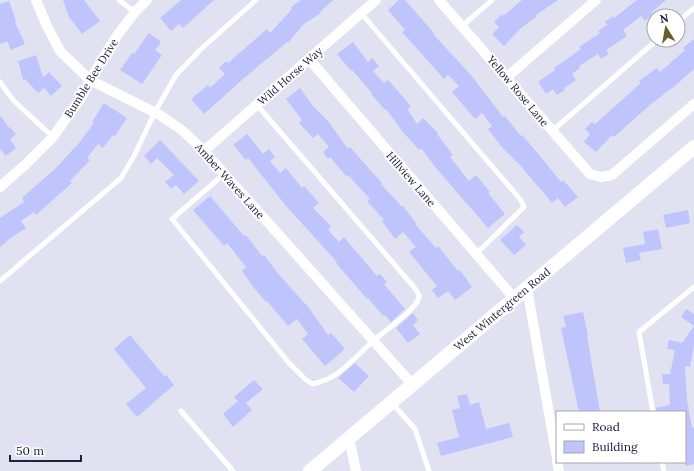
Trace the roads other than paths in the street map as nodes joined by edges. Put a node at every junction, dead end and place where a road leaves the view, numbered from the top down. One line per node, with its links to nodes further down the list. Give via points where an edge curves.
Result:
1 (36, 0): 17 (street, Amber Waves Lane, via 60,50)
2 (119, 0): 10 (lane)
3 (146, 0): 10 (street, Bumble Bee Drive)
4 (256, 0): 21 (lane, via 182,67)
5 (376, 0): 11 (street, Wild Horse Way)
6 (438, 0): 13 (street, Yellow Rose Lane)
7 (492, 0): 13 (lane)
8 (590, 2): 16 (street)
9 (694, 8): 12 (lane)
10 (135, 12): 17 (street, Bumble Bee Drive, via 116,37)
11 (361, 13): 15 (street, Wild Horse Way); 28 (lane, via 524,206)
12 (686, 15)
13 (462, 26): 16 (street, Yellow Rose Lane)
14 (648, 48): 22 (lane)
15 (309, 60): 20 (street, Wild Horse Way); 28 (street, Hillview Lane)
16 (507, 77): 22 (street, Yellow Rose Lane)
17 (90, 80): 21 (street, Amber Waves Lane); 23 (street, Bumble Bee Drive, via 81,98)
18 (0, 82): 23 (lane, via 14,100)
19 (694, 104): 22 (street, Yellow Rose Lane, via 619,169 601,177 590,174)
20 (257, 105): 25 (street, Wild Horse Way); 33 (lane, via 418,292 419,297 415,305)
21 (155, 112): 25 (street, Amber Waves Lane, via 183,131); 29 (lane, via 121,178)
22 (552, 131)
23 (53, 137): 27 (street, Bumble Bee Drive)
24 (694, 147): 31 (main road, West Wintergreen Road)
25 (204, 151): 26 (street, Amber Waves Lane)
26 (224, 174): 33 (street, Amber Waves Lane); 33 (lane, via 172,220 289,363 312,384 323,382)
27 (0, 187)
28 (476, 254): 32 (street, Hillview Lane)
29 (0, 281)
30 (694, 287): 37 (lane, via 639,332)
31 (527, 288): 32 (main road, West Wintergreen Road); 39 (street)
32 (514, 298): 34 (main road, West Wintergreen Road)
33 (374, 340): 34 (street, Amber Waves Lane)
34 (412, 384): 35 (main road, West Wintergreen Road)
35 (391, 402): 38 (main road, West Wintergreen Road); 43 (lane, via 415,429)
36 (181, 411): 40 (lane)
37 (653, 411)
38 (349, 438): 41 (main road, West Wintergreen Road); 42 (street)
39 (556, 455)
40 (233, 471)
41 (310, 471)
42 (356, 471)
43 (429, 471)

